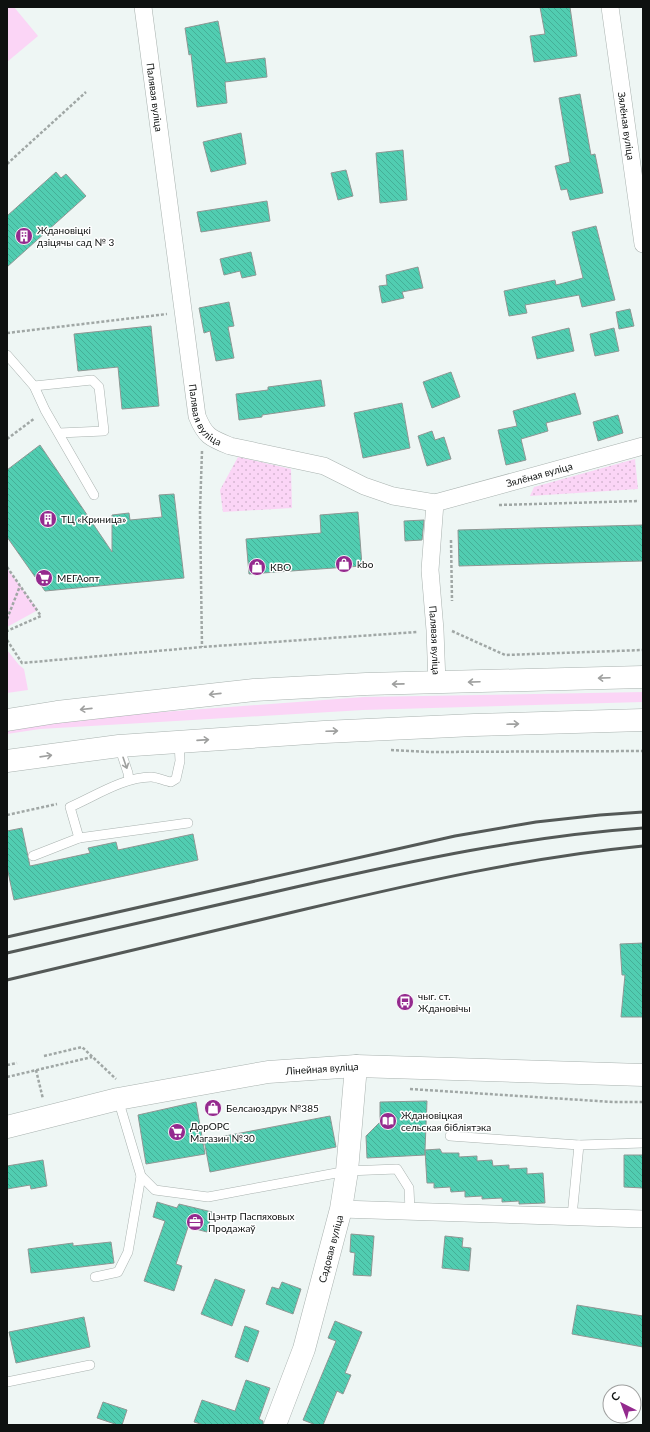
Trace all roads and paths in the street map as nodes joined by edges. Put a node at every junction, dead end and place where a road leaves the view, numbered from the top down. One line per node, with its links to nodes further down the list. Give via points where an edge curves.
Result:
1 (144, 7): 6 (street, Палявая вуліца)
2 (610, 7): 5 (street, Зялёная вуліца)
3 (86, 92): 4 (path)
4 (7, 164)
5 (643, 244)
6 (183, 312): 7 (path); 11 (street, Палявая вуліца, via 197,416)
7 (7, 333)
8 (7, 355): 9 (lane)
9 (34, 386): 10 (lane); 12 (lane, via 92,380 97,383 104,431)
10 (45, 410): 12 (lane); 13 (path)
11 (203, 430): 17 (street, Палявая вуліца, via 230,446 324,466 364,486 393,496); 28 (path, via 200,511)
12 (59, 433): 15 (lane)
13 (7, 439)
14 (643, 446): 17 (street, Зялёная вуліца)
15 (94, 495)
16 (639, 501): 18 (path)
17 (435, 503): 31 (street, Палявая вуліца, via 430,570)
18 (498, 505)
19 (451, 536): 22 (path)
20 (7, 567): 21 (path)
21 (20, 585): 23 (path); 25 (path, via 42,616)
22 (452, 602)
23 (7, 619)
24 (450, 630): 29 (path, via 505,655)
25 (7, 631)
26 (421, 632): 28 (path)
27 (7, 640): 28 (path, via 22,663)
28 (202, 647)
29 (643, 650)
30 (643, 677): 31 (main road, one-way to 31)
31 (437, 683): 33 (main road, one-way to 33, via 254,690)
32 (7, 704): 33 (main road)
33 (57, 712): 34 (main road)
34 (7, 720)
35 (643, 720): 36 (main road, one-way to 35, via 332,731)
36 (178, 742): 37 (main road); 41 (lane, via 180,761 176,779 171,782 152,777)
37 (119, 746): 40 (main road, one-way to 37); 41 (lane, one-way to 41)
38 (390, 750): 39 (path)
39 (643, 751)
40 (7, 761)
41 (129, 780): 45 (lane, via 70,807)
42 (61, 803): 43 (path)
43 (7, 815)
44 (188, 823): 45 (lane)
45 (79, 838): 46 (lane)
46 (33, 856)
47 (44, 1056): 48 (path, via 82,1046)
48 (92, 1057): 52 (path); 53 (path)
49 (17, 1063): 50 (path)
50 (7, 1065)
51 (356, 1066): 54 (main road, Лінейная вуліца); 57 (main road, Лінейная вуліца, via 268,1072); 64 (main road, Садовая вуліца)
52 (36, 1070): 55 (path); 59 (path)
53 (109, 1074)
54 (643, 1074)
55 (7, 1077)
56 (442, 1091): 58 (path)
57 (118, 1100): 59 (main road, Лінейная вуліца); 65 (lane)
58 (643, 1102)
59 (48, 1117): 60 (main road, Лінейная вуліца)
60 (7, 1127)
61 (450, 1136): 63 (lane)
62 (643, 1143): 63 (lane)
63 (579, 1145): 68 (lane)
64 (347, 1171): 65 (lane, via 208,1197 155,1190); 66 (main road, Садовая вуліца); 67 (lane, via 397,1169 409,1188)
65 (140, 1176): 70 (lane, via 128,1252 118,1272)
66 (341, 1209): 67 (street); 73 (main road, Садовая вуліца, via 304,1349)
67 (410, 1211): 68 (street)
68 (572, 1216): 69 (street)
69 (643, 1219)
70 (95, 1277)
71 (90, 1365): 72 (lane)
72 (7, 1382)
73 (275, 1425)

